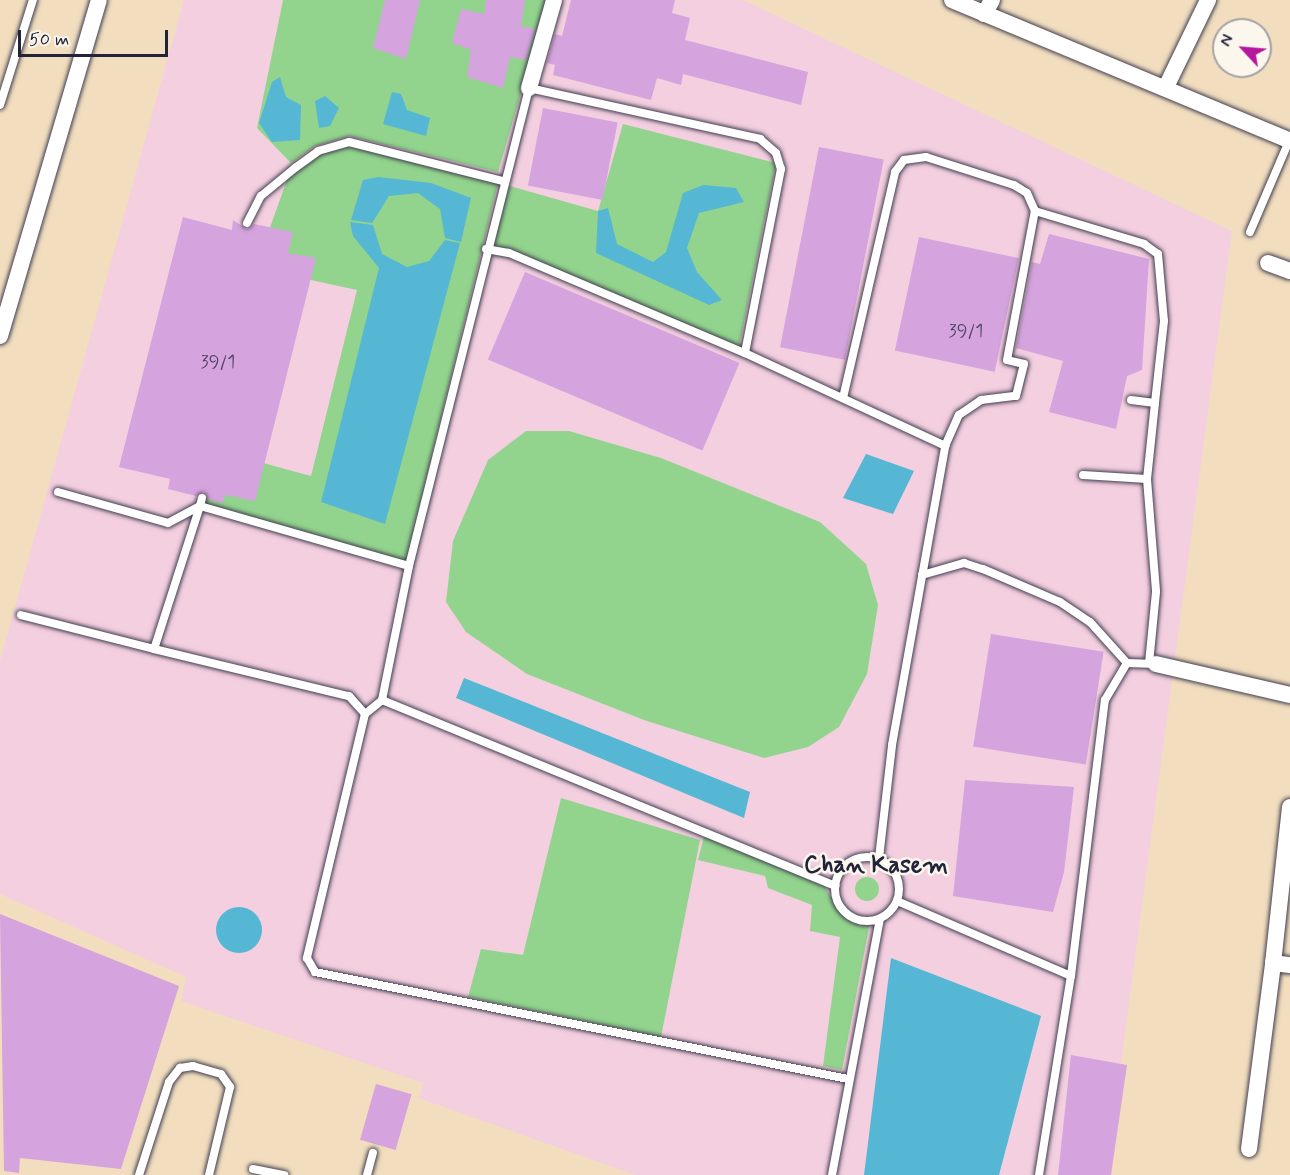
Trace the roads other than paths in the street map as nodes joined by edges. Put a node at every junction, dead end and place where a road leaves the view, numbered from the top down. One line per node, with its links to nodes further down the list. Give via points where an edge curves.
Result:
1 (33, 0): 9 (lane)
2 (99, 0): 18 (street)
3 (554, 0): 8 (street)
4 (952, 0): 6 (street)
5 (1208, 0): 7 (street)
6 (988, 7): 7 (street)
7 (1166, 87): 10 (street)
8 (529, 88): 11 (lane); 19 (lane, via 759,140 776,153 781,169)
9 (0, 105)
10 (1290, 141): 14 (lane)
11 (503, 181): 13 (lane, via 349,142 318,151 295,168 261,196); 15 (lane)
12 (1035, 211): 20 (lane, via 1027,193 1014,185 926,158 904,160 894,172); 22 (lane, via 1144,244 1158,254 1164,321); 23 (lane, via 1007,360 1024,364 1016,396 981,400 959,415)
13 (247, 223)
14 (1250, 232)
15 (486, 249): 19 (lane, via 509,253); 28 (lane)
16 (1268, 263): 17 (street)
17 (1290, 272)
18 (0, 336)
19 (745, 353): 20 (lane)
20 (843, 398): 23 (lane)
21 (1131, 400): 22 (lane)
22 (1155, 403): 25 (lane)
23 (945, 446): 29 (lane)
24 (1083, 475): 25 (lane)
25 (1147, 479): 33 (lane, via 1156,592)
26 (58, 492): 27 (lane, via 168,523)
27 (201, 502): 28 (lane); 31 (lane)
28 (409, 566): 35 (lane)
29 (922, 575): 32 (lane, via 964,563 1060,602 1090,622); 38 (lane, via 892,745)
30 (21, 615): 31 (lane)
31 (154, 649): 36 (lane, via 349,696)
32 (1127, 663): 33 (lane); 44 (lane, via 1105,700)
33 (1152, 664): 34 (street)
34 (1290, 695)
35 (382, 700): 36 (lane); 39 (lane)
36 (365, 714): 45 (lane, via 307,958 315,972)
37 (1290, 807): 42 (street)
38 (879, 858): 39 (lane, via 850,861); 40 (lane, via 895,871)
39 (835, 886): 41 (lane, via 848,915)
40 (897, 901): 41 (lane); 44 (lane)
41 (880, 918): 45 (lane)
42 (1273, 963): 43 (street); 46 (street)
43 (1290, 965)
44 (1071, 976): 54 (lane)
45 (848, 1079): 53 (lane)
46 (1249, 1149)
47 (373, 1153): 52 (lane)
48 (253, 1169): 51 (lane)
49 (139, 1175): 50 (lane, via 169,1082 180,1068 194,1066 220,1074 230,1087)
50 (209, 1175)
51 (284, 1175)
52 (367, 1175)
53 (832, 1175)
54 (1040, 1175)

